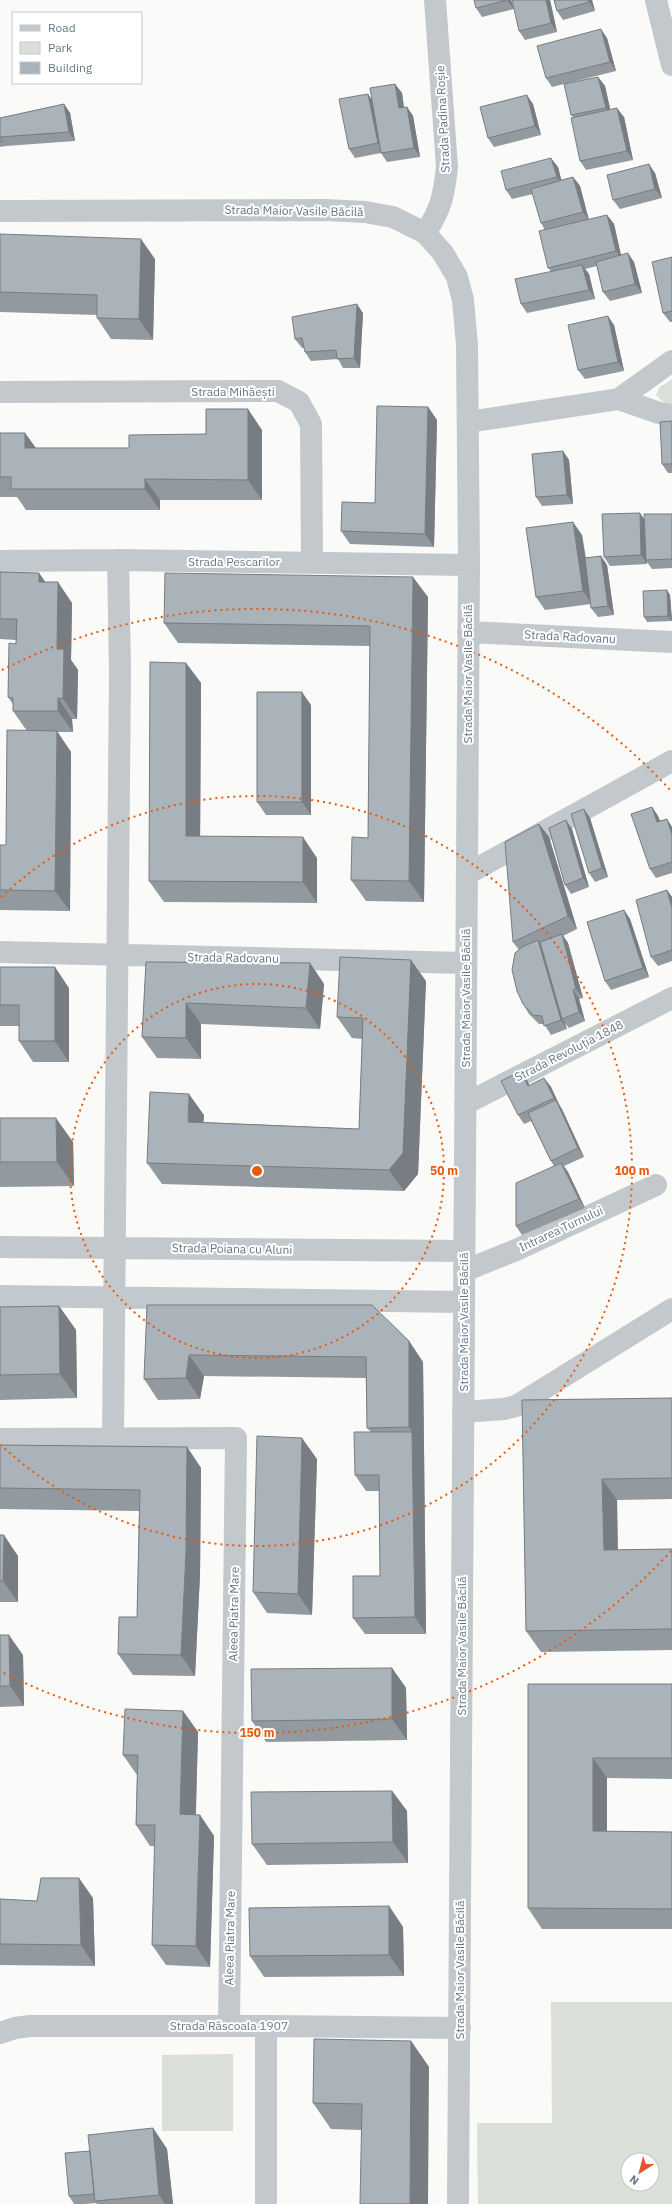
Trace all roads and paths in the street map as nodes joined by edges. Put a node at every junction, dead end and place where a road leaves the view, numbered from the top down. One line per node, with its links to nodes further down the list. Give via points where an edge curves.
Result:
1 (435, 0): 5 (street, Strada Padina Roșie, via 447,167 440,210)
2 (656, 0): 3 (street)
3 (672, 65)
4 (0, 211): 5 (street, Strada Maior Vasile Băcilă, via 365,212 393,217)
5 (425, 233): 10 (street, Strada Maior Vasile Băcilă, via 443,253 453,271 463,300 467,345)
6 (672, 361): 8 (street)
7 (0, 392): 13 (street, Strada Mihăești, via 278,391 290,395 299,402 311,424)
8 (619, 399): 9 (street); 10 (street)
9 (672, 415)
10 (468, 422): 14 (street, Strada Maior Vasile Băcilă)
11 (118, 560): 12 (street, Strada Pescarilor); 13 (street, Strada Pescarilor); 20 (street, via 120,671)
12 (0, 561)
13 (312, 562): 14 (street, Strada Pescarilor)
14 (469, 565): 15 (street, Strada Maior Vasile Băcilă)
15 (468, 632): 16 (street, Strada Radovanu); 18 (street, Strada Maior Vasile Băcilă)
16 (672, 642)
17 (672, 762): 18 (street)
18 (466, 874): 21 (street, Strada Maior Vasile Băcilă)
19 (0, 952): 20 (street, Strada Radovanu)
20 (117, 955): 21 (street, Strada Radovanu); 26 (street)
21 (466, 963): 23 (street, Strada Maior Vasile Băcilă)
22 (672, 998): 23 (street, Strada Revoluția 1848)
23 (465, 1104): 27 (street, Strada Maior Vasile Băcilă)
24 (656, 1185): 27 (street, Intrarea Turnului, via 516,1250)
25 (0, 1247): 26 (street, Strada Poiana cu Aluni)
26 (115, 1248): 27 (street, Strada Poiana cu Aluni); 29 (street)
27 (464, 1261): 30 (street, Strada Maior Vasile Băcilă)
28 (0, 1296): 29 (street)
29 (114, 1298): 30 (street); 33 (street)
30 (464, 1302): 32 (street, Strada Maior Vasile Băcilă)
31 (672, 1310): 32 (street, via 516,1406)
32 (463, 1412): 37 (street, Strada Maior Vasile Băcilă)
33 (113, 1438): 34 (street, Aleea Piatra Mare); 35 (street, Aleea Piatra Mare, via 236,1438)
34 (0, 1439)
35 (229, 2026): 36 (street, Strada Răscoala 1907); 38 (street, Strada Răscoala 1907, via 30,2026)
36 (266, 2026): 37 (street, Strada Răscoala 1907); 39 (street)
37 (460, 2028): 40 (street, Strada Maior Vasile Băcilă)
38 (0, 2033)
39 (266, 2204)
40 (458, 2204)

